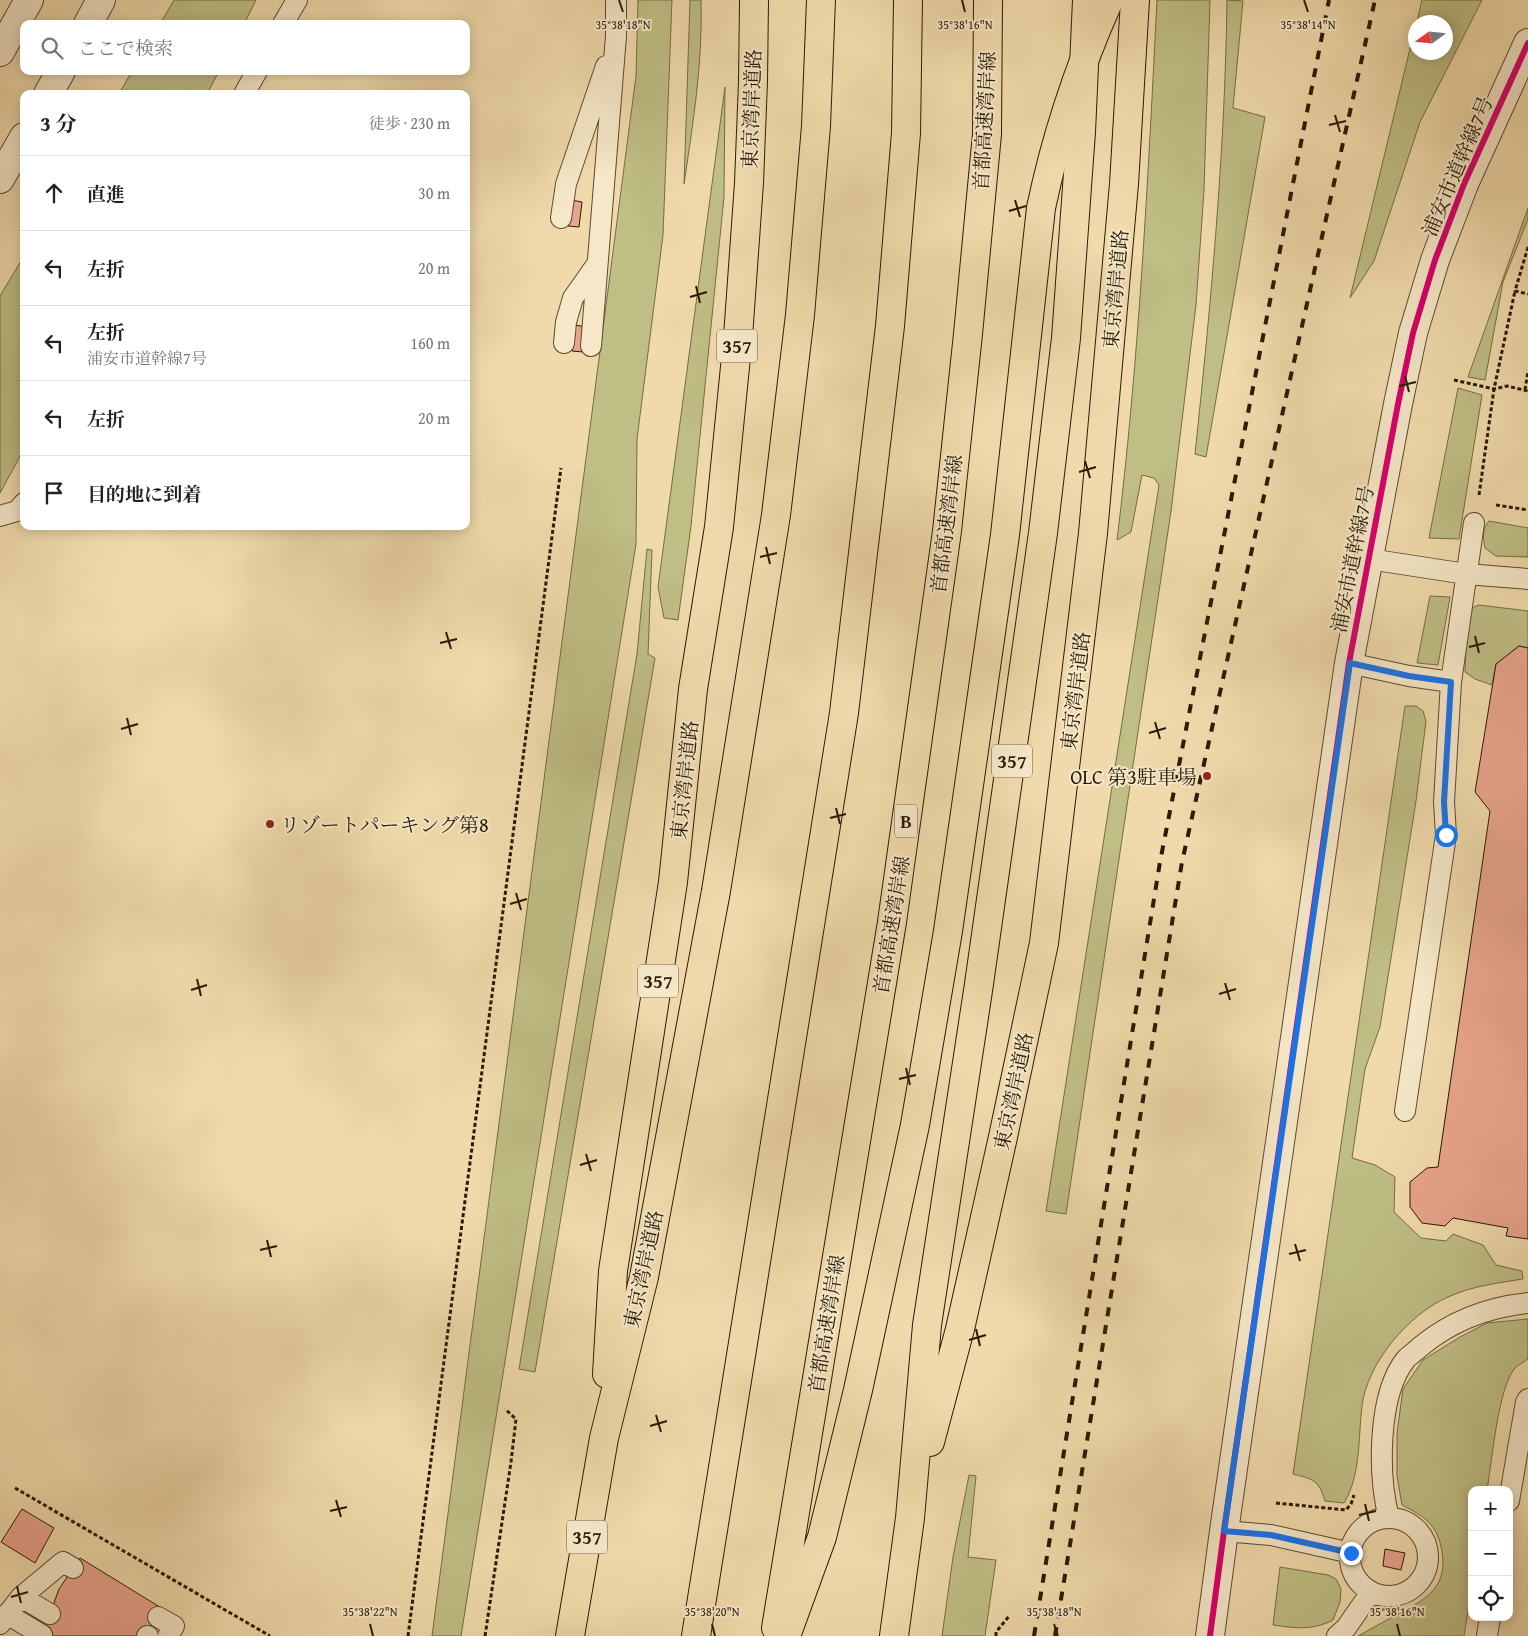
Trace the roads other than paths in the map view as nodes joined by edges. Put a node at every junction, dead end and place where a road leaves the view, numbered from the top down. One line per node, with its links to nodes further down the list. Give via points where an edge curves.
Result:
1 (101, 0): 12 (street)
2 (296, 0): 13 (lane)
3 (616, 0): 14 (lane)
4 (754, 0): 39 (highway, 東京湾岸道路 / 357, via 749,183 719,527 693,689 673,882 613,1272)
5 (820, 0): 39 (highway, 東京湾岸道路 / 357, via 816,126 800,315 776,515 718,881 644,1277)
6 (908, 0): 55 (highway, via 906,133 890,326 844,713)
7 (988, 0): 56 (highway, 首都高速湾岸線 / B, via 986,134 947,531 892,922)
8 (1087, 0): 41 (highway, 東京湾岸道路 / 357, via 1066,338 1044,523 927,1325)
9 (1109, 0): 57 (highway, via 1063,120 1050,163 1042,208 1005,535 948,931 915,1125 858,1390 822,1537)
10 (1135, 0): 41 (highway, 東京湾岸道路 / 357, via 1124,184 1093,533 1044,943 960,1329)
11 (25, 2): 16 (street)
12 (90, 20)
13 (285, 20)
14 (616, 36): 23 (lane, via 566,184); 24 (lane, via 595,149); 25 (lane)
15 (1528, 43): 31 (street, 浦安市道幹線7号, via 1464,184 1435,260 1413,333)
16 (0, 52)
17 (59, 75): 19 (street)
18 (254, 75): 20 (lane)
19 (50, 90)
20 (246, 90)
21 (20, 144): 22 (street)
22 (0, 179)
23 (561, 218)
24 (588, 221)
25 (597, 264): 26 (lane, via 573,298); 27 (lane)
26 (564, 343)
27 (591, 346)
28 (20, 508): 29 (lane)
29 (0, 516)
30 (1474, 524): 32 (lane)
31 (1368, 559): 32 (lane); 34 (street, 浦安市道幹線7号)
32 (1466, 574): 33 (lane); 35 (lane)
33 (1528, 579)
34 (1350, 663): 35 (lane); 43 (street, 浦安市道幹線7号)
35 (1451, 682): 36 (lane, via 1444,802 1446,835)
36 (1405, 1112)
37 (1528, 1302): 42 (lane, via 1478,1313 1447,1327 1406,1359 1393,1381 1382,1435 1384,1498)
38 (1528, 1399): 40 (lane)
39 (604, 1438): 54 (highway, 東京湾岸道路 / 357)
40 (1512, 1486)
41 (910, 1518): 58 (highway, 東京湾岸道路 / 357)
42 (1389, 1518): 44 (lane, via 1368,1524 1359,1532); 46 (lane, via 1414,1526 1428,1548 1428,1561 1418,1584 1408,1592 1396,1596)
43 (1224, 1531): 44 (lane, via 1271,1535); 59 (street, 浦安市道幹線7号)
44 (1351, 1553): 46 (lane, via 1355,1576)
45 (73, 1568): 47 (lane, via 63,1562 53,1581)
46 (1371, 1592): 60 (lane)
47 (21, 1598): 48 (lane); 50 (lane)
48 (50, 1614)
49 (158, 1617): 53 (lane, via 174,1626)
50 (3, 1619): 52 (lane)
51 (1489, 1621): 61 (lane)
52 (42, 1635)
53 (168, 1636)
54 (570, 1636)
55 (696, 1636)
56 (774, 1636)
57 (786, 1636)
58 (894, 1636)
59 (1210, 1636)
60 (1337, 1636)
61 (1486, 1636)

